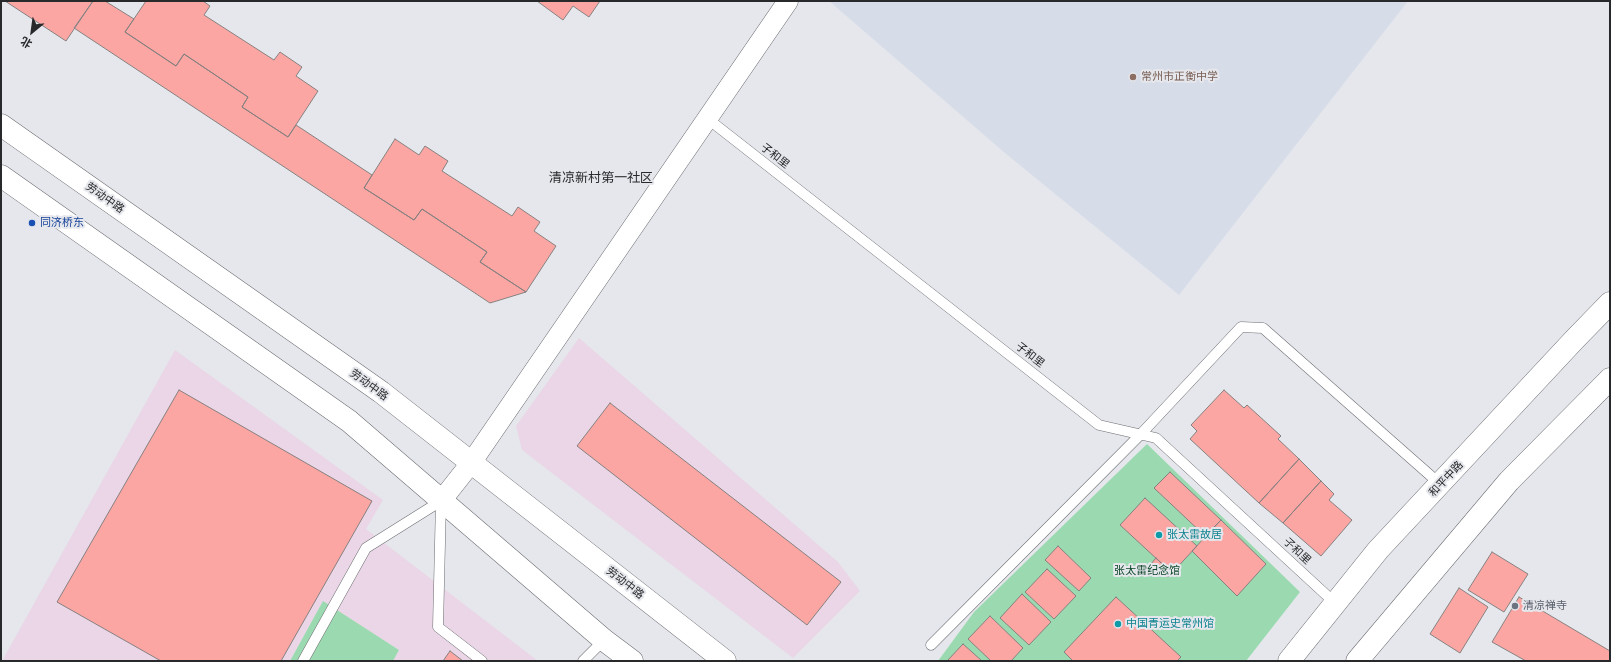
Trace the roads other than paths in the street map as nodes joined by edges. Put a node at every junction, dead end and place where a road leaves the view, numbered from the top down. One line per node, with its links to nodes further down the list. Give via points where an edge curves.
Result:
1 (788, 1): 2 (street)
2 (708, 119): 7 (lane, 子和里, via 1100,425); 8 (street)
3 (1, 125): 8 (main road, 劳动中路, via 375,388)
4 (1, 176): 10 (main road, via 349,421)
5 (1610, 302): 9 (main road, 和平中路)
6 (1610, 379): 20 (main road, via 1508,480)
7 (1141, 434): 9 (lane, via 1241,327 1263,328); 11 (lane, 子和里, via 1156,438); 13 (lane)
8 (471, 463): 10 (street); 18 (main road, 劳动中路)
9 (1440, 484): 11 (main road, 和平中路, via 1378,550)
10 (441, 501): 12 (main road); 14 (lane, via 366,548); 15 (lane, via 438,627)
11 (1335, 603): 19 (main road, 和平中路)
12 (604, 640): 16 (lane); 17 (main road)
13 (931, 645)
14 (303, 661)
15 (482, 661)
16 (583, 661)
17 (632, 661)
18 (725, 661)
19 (1289, 661)
20 (1357, 661)

